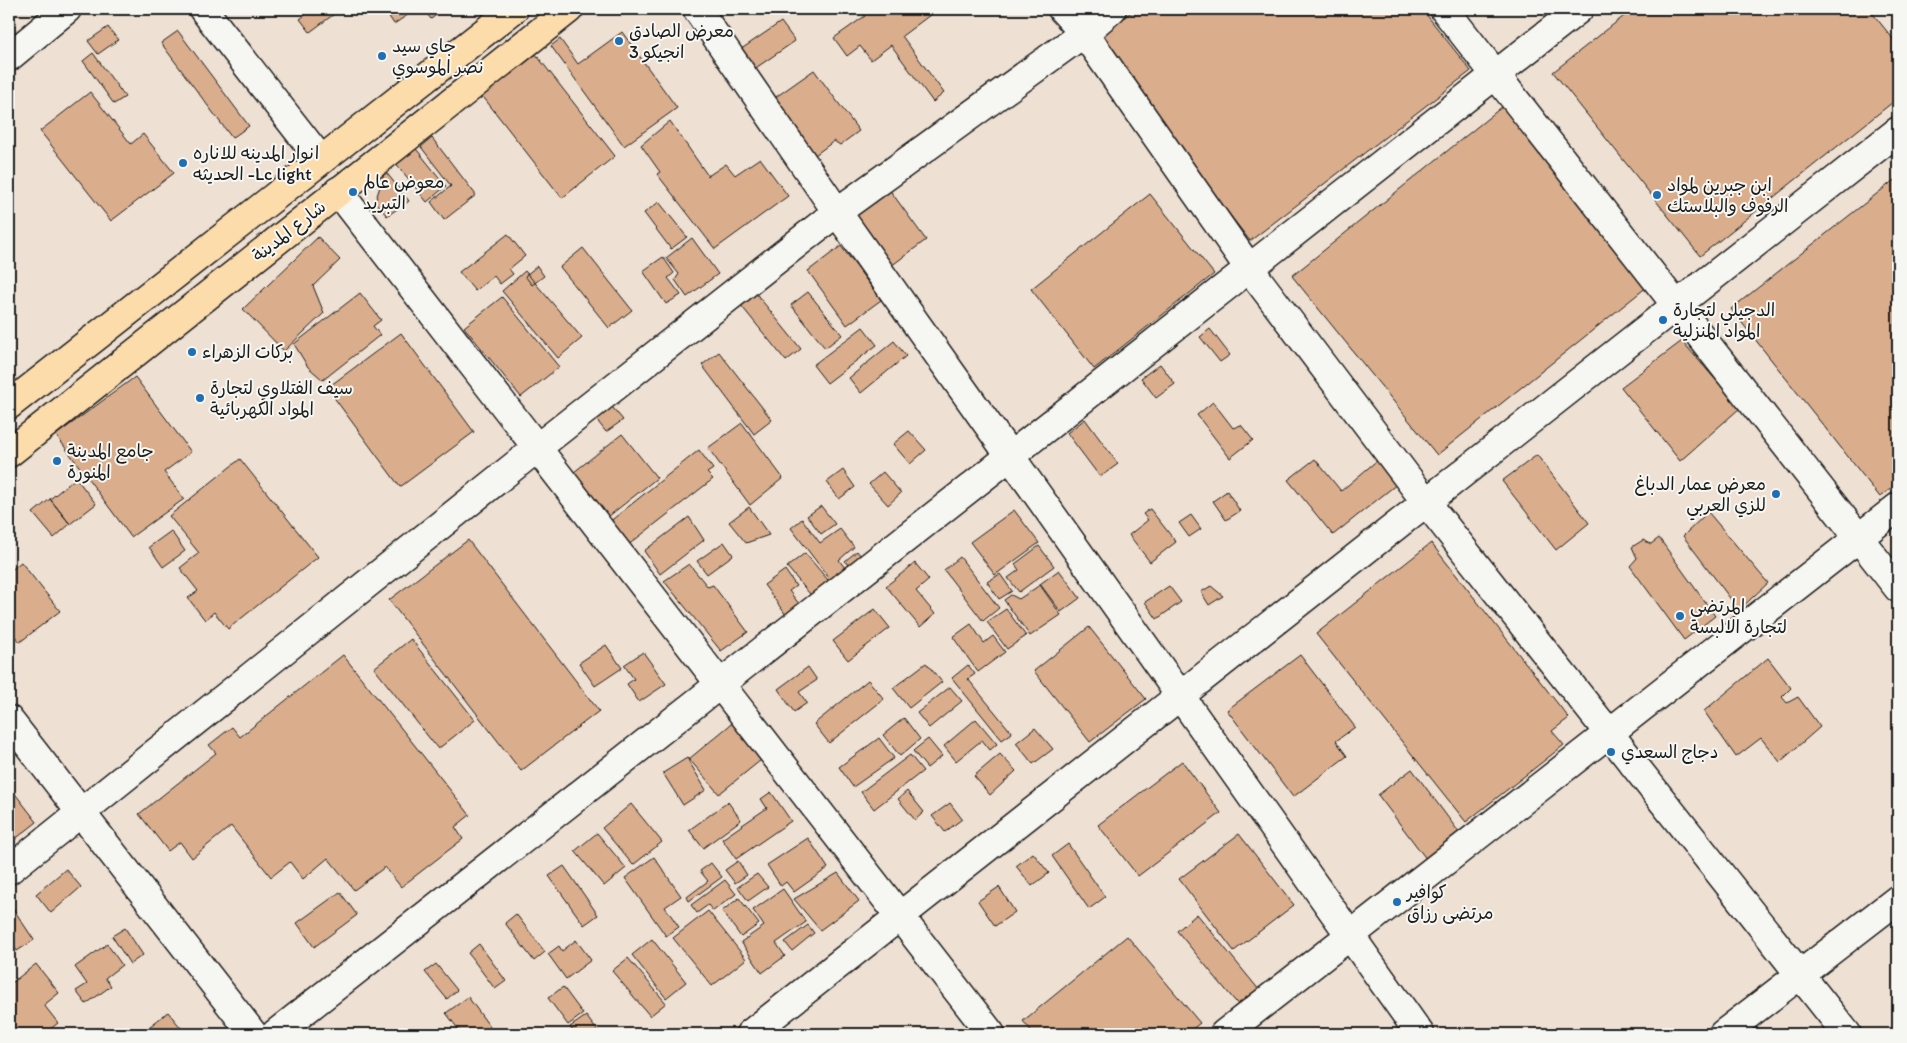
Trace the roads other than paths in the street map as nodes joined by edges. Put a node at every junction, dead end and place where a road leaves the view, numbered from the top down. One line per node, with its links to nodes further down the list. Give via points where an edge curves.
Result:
1 (67, 9): 11 (street)
2 (203, 9): 14 (street)
3 (514, 9): 14 (main road, شارع المدينة)
4 (569, 9): 15 (main road, شارع المدينة)
5 (697, 9): 16 (street)
6 (1062, 9): 10 (street)
7 (1112, 9): 10 (street)
8 (1444, 9): 12 (street)
9 (1579, 9): 12 (street)
10 (1084, 33): 16 (street); 17 (street)
11 (9, 57)
12 (1496, 74): 17 (street); 18 (street)
13 (1898, 131): 18 (street)
14 (321, 160): 19 (main road, شارع المدينة)
15 (338, 191): 20 (street); 21 (main road, شارع المدينة)
16 (836, 212): 20 (street); 22 (street)
17 (1249, 268): 22 (street); 23 (street)
18 (1676, 306): 23 (street); 25 (street)
19 (9, 405)
20 (536, 448): 27 (street); 31 (street)
21 (9, 453)
22 (1011, 456): 27 (street); 28 (street)
23 (1426, 502): 28 (street); 30 (street)
24 (1898, 507): 25 (street)
25 (1859, 538): 26 (street); 30 (street)
26 (1898, 588)
27 (720, 684): 34 (street); 38 (street)
28 (1181, 696): 34 (street); 35 (street)
29 (9, 720): 31 (street)
30 (1609, 733): 35 (street); 36 (street)
31 (81, 812): 32 (street); 37 (street)
32 (9, 870)
33 (1898, 899): 36 (street)
34 (900, 916): 39 (street); 40 (street)
35 (1350, 936): 41 (street); 42 (street)
36 (1800, 975): 43 (street); 44 (street)
37 (253, 1034)
38 (275, 1034)
39 (750, 1034)
40 (992, 1034)
41 (1224, 1034)
42 (1420, 1034)
43 (1723, 1034)
44 (1847, 1034)

